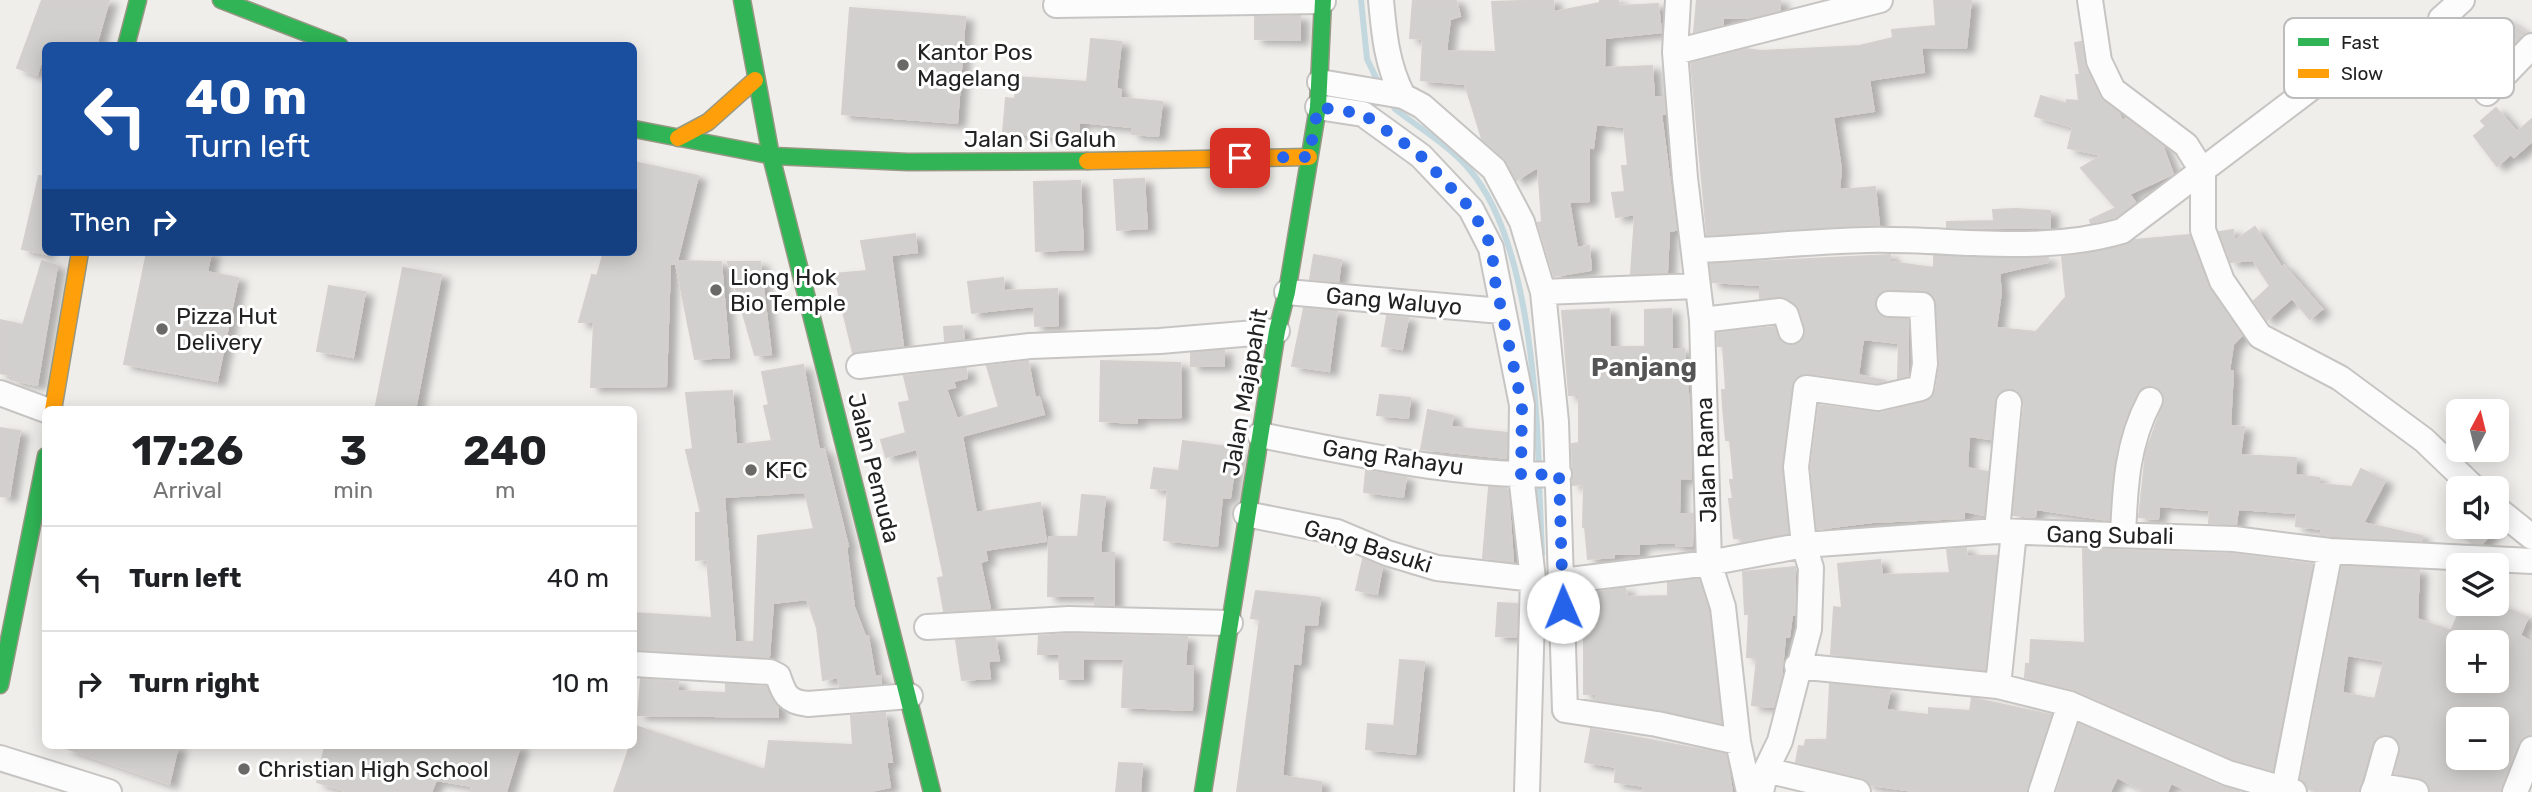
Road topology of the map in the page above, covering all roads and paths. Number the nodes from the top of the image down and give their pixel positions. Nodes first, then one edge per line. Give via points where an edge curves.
1 (138, 0) edge
2 (221, 0) edge
3 (742, 0) edge
4 (1323, 0) edge
5 (1381, 0) edge
6 (1678, 0) edge
7 (1880, 0) edge
8 (2090, 0) edge
9 (2462, 0) edge
10 (1056, 5) dead end
11 (2442, 18) edge
12 (127, 42) edge
13 (330, 42) edge
14 (2532, 46) edge
15 (1675, 52) junction
16 (2514, 65) edge
17 (755, 80) junction
18 (1319, 95) junction
19 (1397, 96) junction
20 (2298, 98) edge
21 (637, 129) edge
22 (678, 138) junction
23 (771, 156) junction
24 (1309, 157) junction
25 (2203, 172) junction
26 (1696, 250) junction
27 (79, 256) edge
28 (1697, 286) junction
29 (1287, 292) junction
30 (1543, 292) junction
31 (1889, 304) dead end
32 (1502, 310) junction
33 (1702, 320) junction
34 (1276, 331) junction
35 (1791, 331) dead end
36 (859, 366) dead end
37 (0, 393) edge
38 (2150, 400) dead end
39 (2008, 403) dead end
40 (55, 406) edge
41 (42, 409) edge
42 (1260, 435) junction
43 (1539, 474) junction
44 (42, 476) edge
45 (2462, 476) edge
46 (1247, 514) junction
47 (2509, 519) edge
48 (2006, 532) junction
49 (2123, 535) junction
50 (2532, 537) edge
51 (1804, 545) junction
52 (2330, 551) junction
53 (2522, 561) edge
54 (1709, 563) junction
55 (1533, 579) junction
56 (1562, 581) junction
57 (1230, 624) junction
58 (927, 627) dead end
59 (637, 664) edge
60 (1797, 666) junction
61 (0, 685) edge
62 (1998, 686) junction
63 (910, 696) junction
64 (2070, 704) junction
65 (1738, 743) junction
66 (2386, 749) dead end
67 (2532, 749) edge
68 (0, 758) edge
69 (1764, 781) edge
70 (2374, 788) edge
71 (2289, 790) edge
72 (109, 792) edge
73 (932, 792) edge
74 (1203, 792) edge
75 (1527, 792) edge
76 (1749, 792) edge
77 (1857, 792) edge
78 (2041, 792) edge
79 (2416, 792) edge
80 (2515, 792) edge

1 - 12 main road
2 - 13 main road
3 - 17 main road, Jalan Pemuda
4 - 10 street
4 - 18 main road, Jalan Majapahit
5 - 19 street via 1384,41
6 - 15 street, Jalan Rama
7 - 15 street
8 - 25 street via 2099,61 2113,90 2186,145
9 - 11 street
14 - 16 street
15 - 26 street, Jalan Rama
17 - 22 main road via 708,122
17 - 23 main road, Jalan Pemuda
18 - 19 street via 1354,88
18 - 24 main road, Jalan Majapahit
18 - 32 street via 1363,114 1421,156 1471,209 1492,248
19 - 30 street via 1422,106 1494,169 1522,222
20 - 25 street
21 - 22 main road, Jalan Si Galuh
22 - 23 main road, Jalan Si Galuh
23 - 24 main road, Jalan Si Galuh via 1026,163
23 - 63 main road, Jalan Pemuda
24 - 29 main road, Jalan Majapahit
25 - 26 street via 2122,231 2090,241 1866,240
25 - 45 street via 2203,230 2222,281 2260,336 2340,378 2424,440
26 - 28 street, Jalan Rama
27 - 40 main road
28 - 30 street
28 - 33 street, Jalan Rama
29 - 32 street, Gang Waluyo
29 - 34 main road, Jalan Majapahit
30 - 43 street
31 - 51 street via 1922,305 1921,388 1878,398 1806,388 1796,467
32 - 43 street
33 - 35 street via 1780,311
33 - 54 street, Jalan Rama
34 - 36 street via 1030,346
34 - 42 main road, Jalan Majapahit
37 - 41 street
38 - 49 street via 2138,423 2128,462
39 - 48 street
42 - 43 street, Gang Rahayu via 1363,455
42 - 46 main road, Jalan Majapahit
43 - 55 street
43 - 56 street
44 - 61 main road
46 - 55 street, Gang Basuki via 1337,532 1437,568
46 - 57 main road, Jalan Majapahit
47 - 50 street
48 - 49 street, Gang Subali
48 - 51 street, Gang Subali
48 - 62 street
49 - 52 street, Gang Subali via 2234,539
51 - 54 street, Gang Subali
51 - 60 street via 1811,568 1809,629
52 - 53 street, Gang Subali
52 - 71 street
54 - 56 street, Gang Subali
54 - 65 street, Jalan Rama via 1723,607
55 - 75 street
56 - 65 street via 1565,710
57 - 58 street via 1069,619
57 - 74 main road, Jalan Majapahit
59 - 63 street via 770,672 778,676 793,702 807,704
60 - 62 street
60 - 69 street via 1780,741
62 - 64 street
63 - 73 main road, Jalan Pemuda
64 - 71 street via 2228,773
64 - 78 street
65 - 76 street, Jalan Rama
66 - 70 street
67 - 80 street
68 - 72 street
69 - 77 street
70 - 79 street

